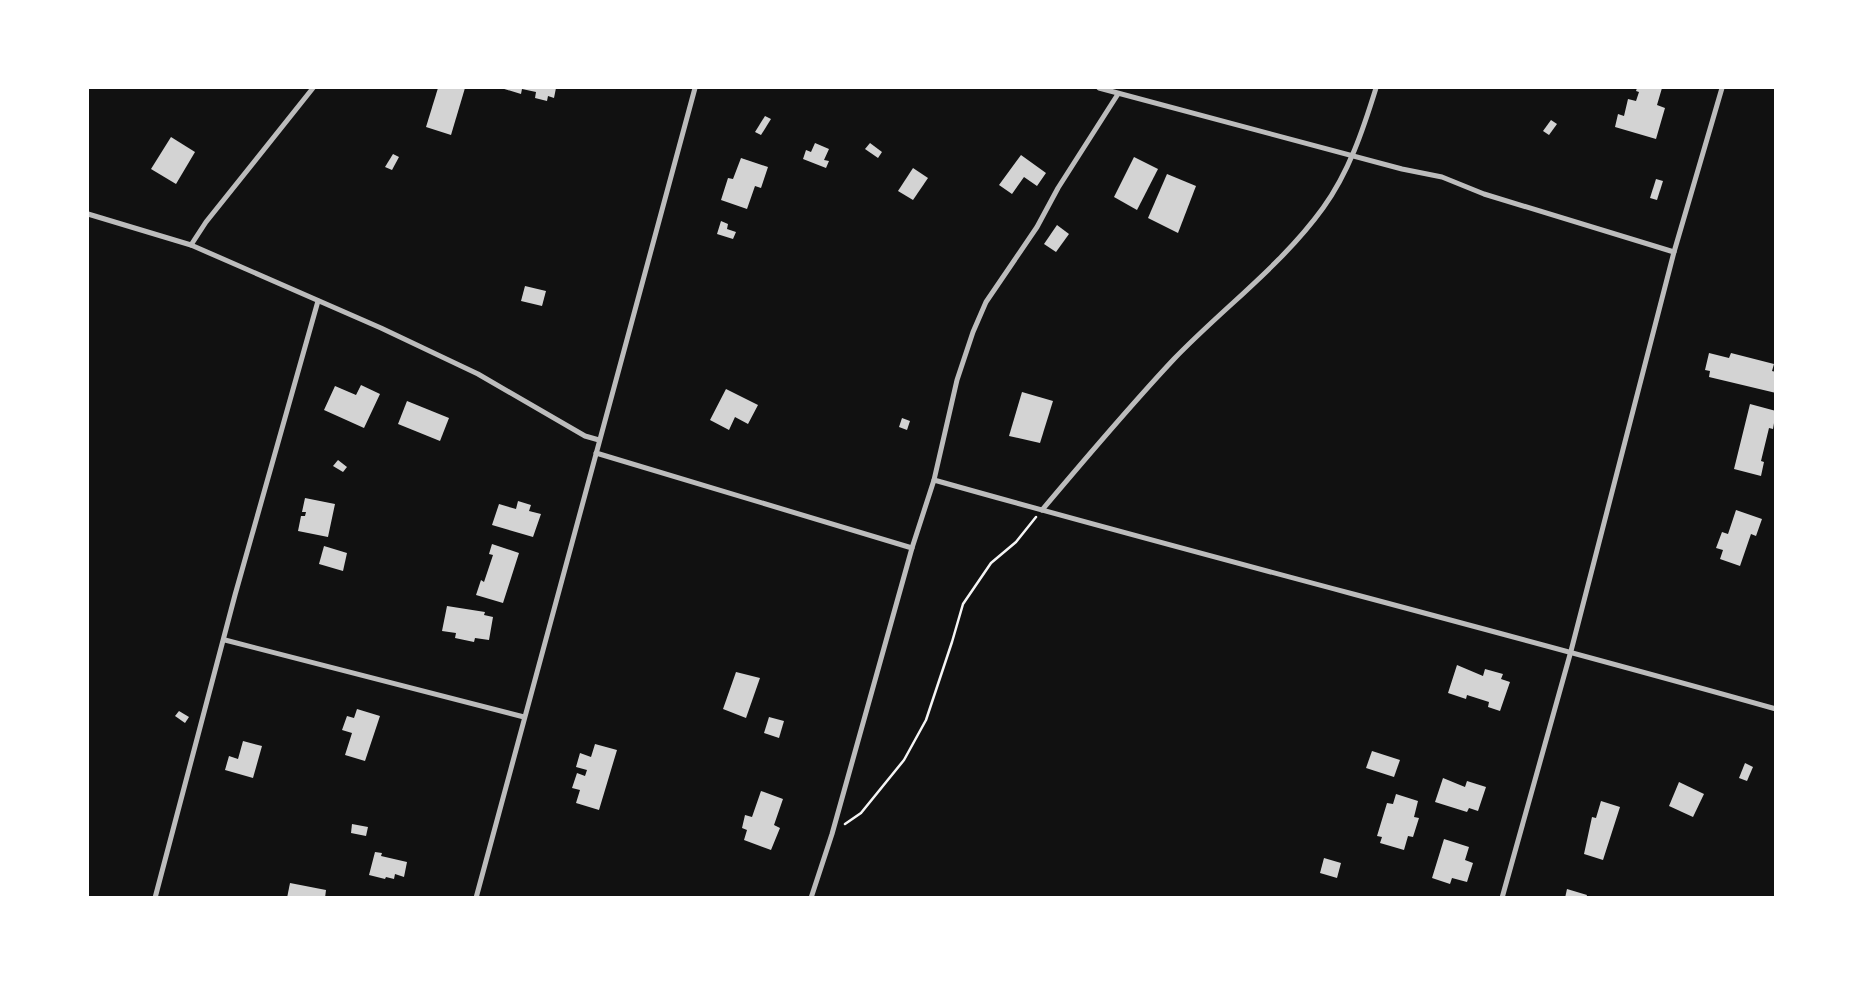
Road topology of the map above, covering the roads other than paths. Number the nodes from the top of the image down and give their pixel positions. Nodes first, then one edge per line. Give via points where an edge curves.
1 (313, 88) edge
2 (695, 88) edge
3 (1099, 88) edge
4 (1376, 88) edge
5 (1722, 88) edge
6 (1118, 94) junction
7 (1352, 156) junction
8 (88, 214) edge
9 (191, 244) junction
10 (1674, 252) junction
11 (318, 301) junction
12 (599, 440) junction
13 (596, 453) junction
14 (934, 480) junction
15 (1042, 510) junction
16 (912, 548) junction
17 (225, 640) junction
18 (1571, 651) junction
19 (1776, 709) edge
20 (524, 717) junction
21 (813, 889) junction
22 (155, 898) edge
23 (476, 898) edge
24 (806, 898) edge
25 (811, 898) edge
26 (1502, 898) edge

1 - 9 street
2 - 12 street
3 - 6 street
4 - 7 street
5 - 10 street
6 - 7 street
6 - 14 street via 1037,227 986,302 957,380
7 - 10 street via 1442,177 1484,194
7 - 15 street via 1324,207 1294,244 1174,360
8 - 9 street
9 - 11 street
10 - 18 street
11 - 12 street via 478,374 586,436
11 - 17 street
12 - 13 street
13 - 16 street
13 - 20 street
14 - 15 street
14 - 16 street
15 - 18 street
16 - 21 street via 832,834
17 - 20 street
17 - 22 street
18 - 19 street
18 - 26 street
20 - 23 street
21 - 24 street
21 - 25 street

